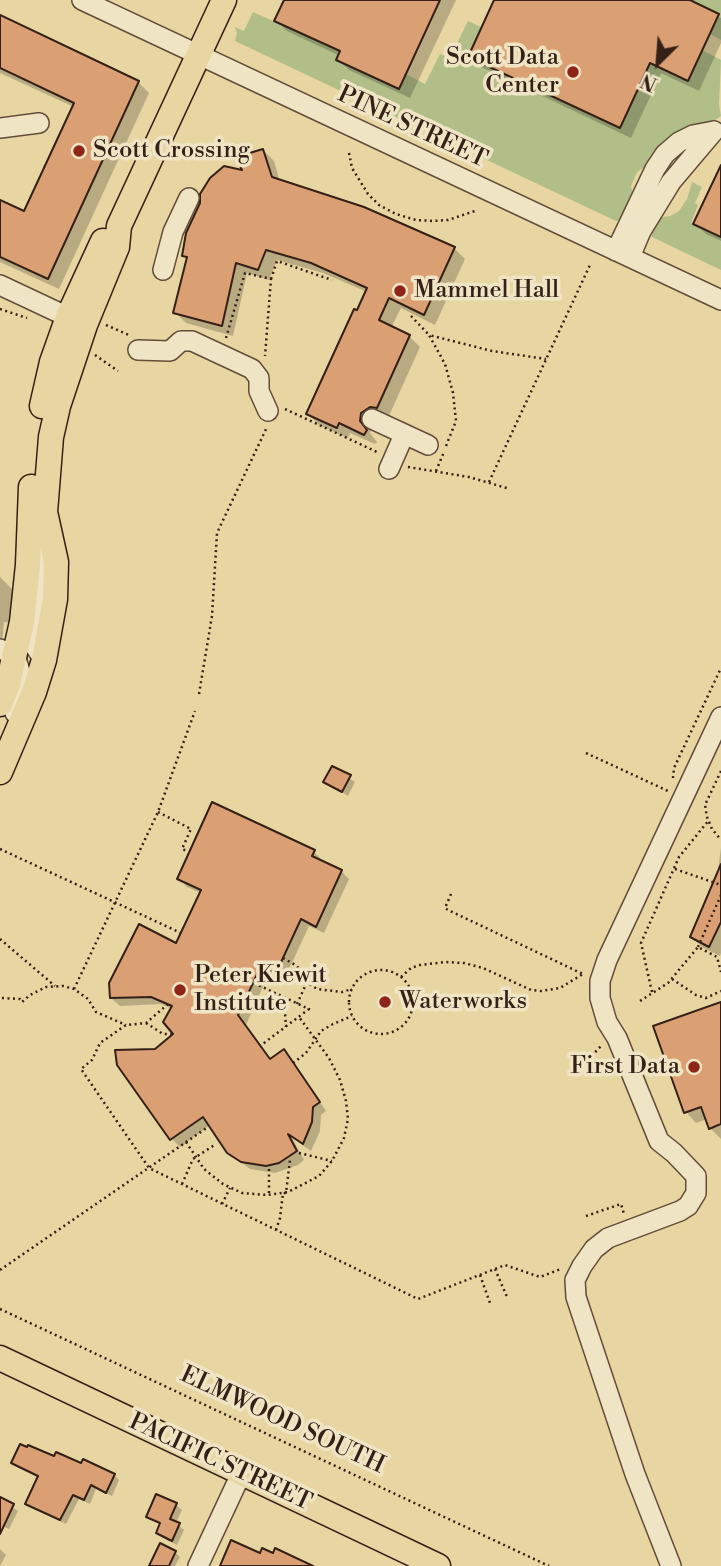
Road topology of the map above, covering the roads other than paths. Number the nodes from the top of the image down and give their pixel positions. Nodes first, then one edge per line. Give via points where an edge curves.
1 (82, 0) edge
2 (224, 0) edge
3 (198, 54) junction
4 (39, 123) dead end
5 (0, 128) edge
6 (189, 198) dead end
7 (119, 226) junction
8 (623, 254) junction
9 (163, 270) dead end
10 (0, 285) edge
11 (721, 300) edge
12 (68, 317) junction
13 (137, 344) road end
14 (272, 414) road end
15 (372, 419) dead end
16 (404, 435) junction
17 (428, 445) dead end
18 (391, 464) road end
19 (30, 527) junction
20 (8, 652) edge
21 (44, 660) junction
22 (0, 704) edge
23 (721, 717) edge
24 (0, 749) edge
25 (0, 772) edge
26 (1, 1358) edge
27 (241, 1474) junction
28 (198, 1566) edge
29 (438, 1566) edge
30 (671, 1566) edge

1 - 3 street, PINE STREET
2 - 3 main road
3 - 7 main road
3 - 8 street, PINE STREET
4 - 5 street
6 - 9 street via 173,232
7 - 12 main road via 102,242
7 - 21 main road via 117,247 71,364 51,437 45,512 56,562 55,599
8 - 8 street via 671,182 714,131 692,135 665,154 654,169
8 - 11 street, PINE STREET
10 - 12 street
12 - 19 main road via 43,400 31,478
13 - 14 street via 170,351 181,341 192,341 252,369 260,378 258,391
15 - 16 street
16 - 17 street
16 - 18 street
19 - 20 main road via 22,622
19 - 21 street via 41,544 34,645
20 - 22 main road
20 - 24 street via 21,675 22,690
21 - 25 main road
23 - 30 street via 600,981 607,1021 659,1141 696,1176 696,1194 688,1206 608,1238 594,1249 575,1280 576,1297 635,1474
26 - 27 main road, PACIFIC STREET
27 - 28 street
27 - 29 main road, PACIFIC STREET

